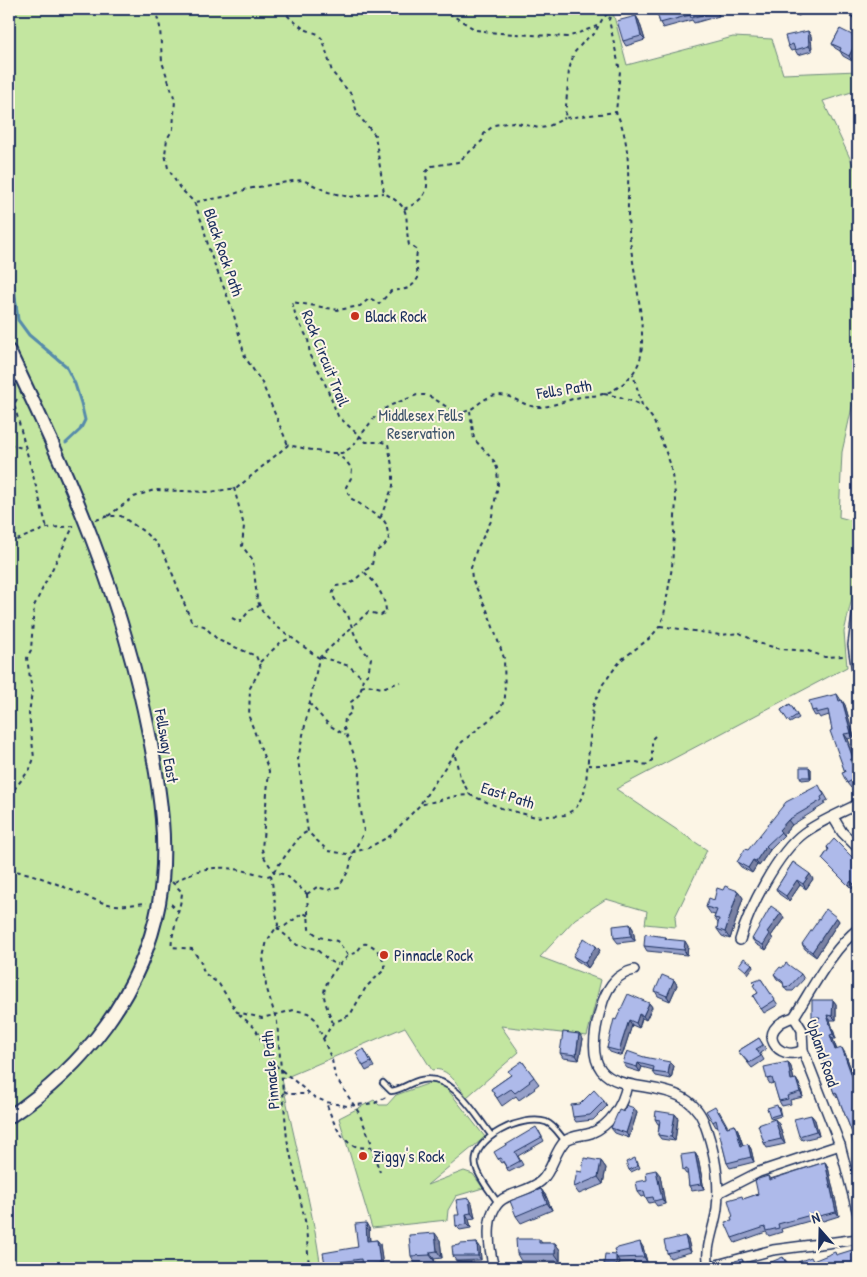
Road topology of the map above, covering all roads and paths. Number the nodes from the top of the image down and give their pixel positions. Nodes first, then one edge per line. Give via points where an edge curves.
1 (155, 9) edge
2 (282, 9) edge
3 (442, 9) edge
4 (612, 9) edge
5 (853, 9) edge
6 (858, 12) edge
7 (598, 24) junction
8 (616, 112) junction
9 (565, 118) junction
10 (384, 192) junction
11 (194, 202) junction
12 (404, 209) junction
13 (9, 351) edge
14 (633, 374) junction
15 (604, 394) junction
16 (17, 398) dead end
17 (642, 405) junction
18 (470, 411) junction
19 (359, 436) junction
20 (9, 444) edge
21 (288, 445) junction
22 (25, 449) junction
23 (335, 454) junction
24 (234, 488) junction
25 (381, 518) junction
26 (47, 528) junction
27 (9, 543) edge
28 (364, 572) junction
29 (259, 606) junction
30 (858, 609) edge
31 (232, 618) dead end
32 (660, 626) junction
33 (351, 628) junction
34 (292, 638) junction
35 (320, 658) junction
36 (854, 659) junction
37 (260, 662) junction
38 (363, 678) junction
39 (858, 678) edge
40 (400, 682) dead end
41 (361, 687) junction
42 (308, 703) junction
43 (345, 735) junction
44 (656, 736) dead end
45 (455, 754) junction
46 (588, 765) junction
47 (470, 795) junction
48 (9, 796) edge
49 (858, 804) edge
50 (420, 805) junction
51 (833, 817) junction
52 (308, 832) junction
53 (858, 848) edge
54 (353, 853) junction
55 (9, 872) edge
56 (274, 872) junction
57 (271, 874) junction
58 (175, 882) junction
59 (161, 884) junction
60 (307, 894) junction
61 (159, 902) junction
62 (309, 916) junction
63 (277, 928) junction
64 (858, 930) edge
65 (740, 940) dead end
66 (348, 955) junction
67 (9, 963) edge
68 (338, 964) junction
69 (9, 967) edge
70 (634, 970) dead end
71 (237, 1012) junction
72 (275, 1013) junction
73 (794, 1017) junction
74 (333, 1023) junction
75 (323, 1039) junction
76 (803, 1050) junction
77 (283, 1072) junction
78 (383, 1083) dead end
79 (627, 1086) junction
80 (283, 1090) junction
81 (391, 1091) junction
82 (308, 1094) junction
83 (326, 1102) junction
84 (354, 1106) junction
85 (9, 1117) edge
86 (491, 1135) junction
87 (565, 1141) junction
88 (840, 1146) junction
89 (371, 1148) junction
90 (380, 1172) dead end
91 (718, 1193) junction
92 (498, 1203) junction
93 (858, 1214) edge
94 (858, 1239) edge
95 (310, 1268) edge
96 (494, 1268) edge
97 (709, 1268) edge

1 - 11 path, Black Rock Path via 160,27 162,62 174,100 173,129 167,139 165,154 168,168 179,187
2 - 10 path via 304,29 318,34 323,40 332,72 351,94 358,115 375,135
3 - 7 path via 476,30 498,33 568,37
4 - 7 path
4 - 8 path via 609,20 620,71
5 - 6 main road
7 - 9 path via 594,34 574,53 569,70
8 - 9 path
8 - 14 path via 622,123 627,149 628,230 641,335 641,356
9 - 12 path via 539,128 513,122 494,125 484,134 482,141 458,162 432,166 426,172 428,184 422,197
10 - 11 path via 349,197 328,192 303,180
10 - 12 path via 398,200
11 - 21 path, Black Rock Path via 232,308 245,357 262,383
12 - 19 path, Rock Circuit Trail via 409,245 417,250 418,278 411,288 391,292 379,304 370,298 360,306 348,309 326,309 292,302 308,339 310,356 338,416
13 - 59 main road, Fellsway East via 84,514 130,648 162,815 164,854
14 - 15 path, Fells Path
14 - 17 path
15 - 17 path
15 - 18 path, Fells Path via 537,407 494,395
16 - 22 path via 14,404
17 - 32 path via 654,419 670,463 676,500 672,567
18 - 19 path via 456,413 433,398 416,395 377,414
18 - 45 path via 474,439 497,468 498,485 491,521 471,568 472,579 504,658 506,697 500,711 462,742
19 - 23 path via 352,447
19 - 25 path, Rock Circuit Trail via 371,443 386,442 390,448 393,486
20 - 22 path
21 - 23 path
21 - 24 path
22 - 26 path
23 - 25 path via 352,469 346,487 350,498
24 - 29 path via 244,526 242,546 252,560
24 - 37 path via 210,492 154,490 134,496 108,516 125,518 161,548 192,623 204,626 218,640 252,653
25 - 28 path via 389,538 374,553 372,565
26 - 27 path
26 - 48 path via 73,527 34,606 31,650 27,658 32,691 29,714 34,758 30,769
28 - 33 path via 350,584 340,584 333,590 333,598 348,616
28 - 33 path via 372,578 381,594 386,612 382,615 368,612
29 - 31 path via 250,610 240,622
29 - 34 path via 272,623
30 - 36 street
32 - 36 path via 700,633 740,633 781,649
32 - 46 path, East Path via 621,660 603,684 593,706
33 - 35 path
33 - 38 path via 362,650 372,658 368,674
34 - 35 path
34 - 37 path via 280,643
35 - 38 path via 348,666
35 - 42 path
36 - 39 street
37 - 56 path via 262,668 250,688 249,717 269,767 262,849
38 - 41 path
40 - 41 path via 382,688
41 - 43 path via 360,694 351,702 352,712 344,721
42 - 43 path via 329,725
42 - 52 path via 298,759
43 - 54 path via 360,771 359,796 364,829
44 - 46 path via 652,739 652,761 649,764
45 - 47 path via 460,777
45 - 50 path
46 - 47 path, East Path via 584,794 576,808 565,815 528,816
47 - 50 path, East Path
49 - 51 street
50 - 54 path via 390,836
51 - 53 street
51 - 65 street via 809,830 793,844 757,895
52 - 54 path via 328,851
52 - 56 path via 298,839
54 - 60 path via 349,870 338,887 328,890 317,887
55 - 61 path via 16,870 32,874 108,904
56 - 57 path
56 - 60 path via 286,875
57 - 58 path via 207,868
57 - 63 path
58 - 59 path
58 - 71 path via 182,892 182,904 170,945 176,949 192,949 204,973 219,984
59 - 61 main road, Fellsway East
60 - 62 path
61 - 85 main road, Fellsway East via 139,968 108,1025 72,1067
62 - 63 path via 303,913
62 - 66 path via 308,925 312,932 337,941
63 - 68 path via 297,945 316,949
63 - 72 path, Pinnacle Path via 267,941 263,957 266,986
64 - 73 street via 825,969
66 - 68 path
66 - 74 path via 368,944 382,958 385,969 366,987 350,1015
67 - 69 path
68 - 74 path via 324,993
70 - 79 street via 616,978 606,994 594,1050 604,1072 617,1083
71 - 72 path via 262,1018
71 - 77 path via 255,1028 268,1055
72 - 75 path via 288,1010 308,1013 315,1018
72 - 77 path, Pinnacle Path
73 - 76 street, Upland Road via 804,1034
73 - 76 street via 775,1026 772,1040 785,1052
74 - 75 path
75 - 84 path via 335,1076
76 - 88 street, Upland Road
77 - 80 path, Pinnacle Path
77 - 82 path
78 - 81 lane
79 - 87 street via 624,1098 608,1123 593,1132
79 - 91 street via 671,1093 693,1105 708,1136
80 - 82 path via 290,1094
80 - 95 path, Pinnacle Path via 287,1139 306,1225
81 - 84 path via 375,1103
81 - 86 lane via 421,1080 440,1082 468,1102
82 - 83 path
83 - 84 path
83 - 89 path via 336,1129 351,1145 359,1149
84 - 89 path
86 - 87 lane via 520,1123 540,1121 551,1125
86 - 92 lane via 477,1154 476,1166
87 - 92 street via 541,1181
88 - 91 street via 759,1172
88 - 93 street, Upland Road
89 - 90 path
91 - 97 street via 708,1255
92 - 96 street via 488,1234
94 - 97 street via 773,1250

